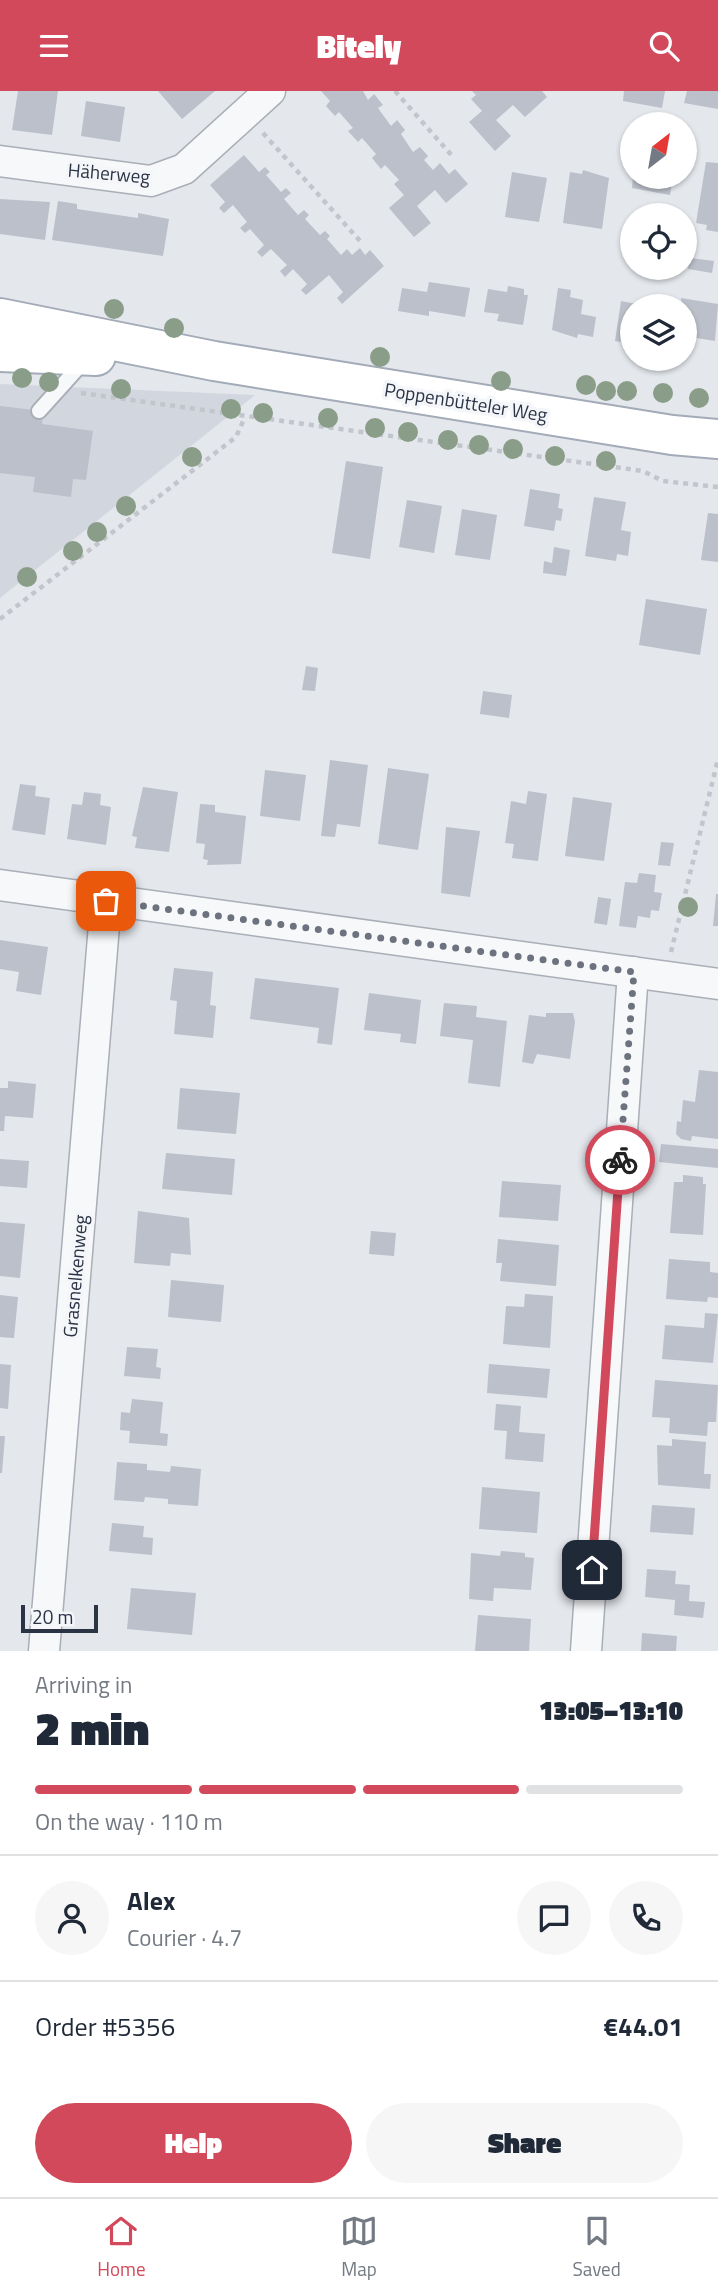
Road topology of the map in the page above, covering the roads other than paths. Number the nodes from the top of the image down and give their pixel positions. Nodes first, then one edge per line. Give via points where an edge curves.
1 (270, 91) edge
2 (0, 161) edge
3 (0, 319) edge
4 (88, 345) junction
5 (0, 352) edge
6 (39, 411) dead end
7 (718, 439) edge
8 (0, 885) edge
9 (106, 901) junction
10 (634, 972) junction
11 (718, 984) edge
12 (44, 1651) edge
13 (586, 1651) edge

1 - 2 street, Häherweg via 184,169 151,181
3 - 4 main road, Poppenbütteler Weg
4 - 5 main road, Poppenbütteler Weg
4 - 6 lane via 60,390
4 - 7 main road, Poppenbütteler Weg
8 - 9 street
9 - 10 street
9 - 12 street, Grasnelkenweg
10 - 11 street
10 - 13 street

